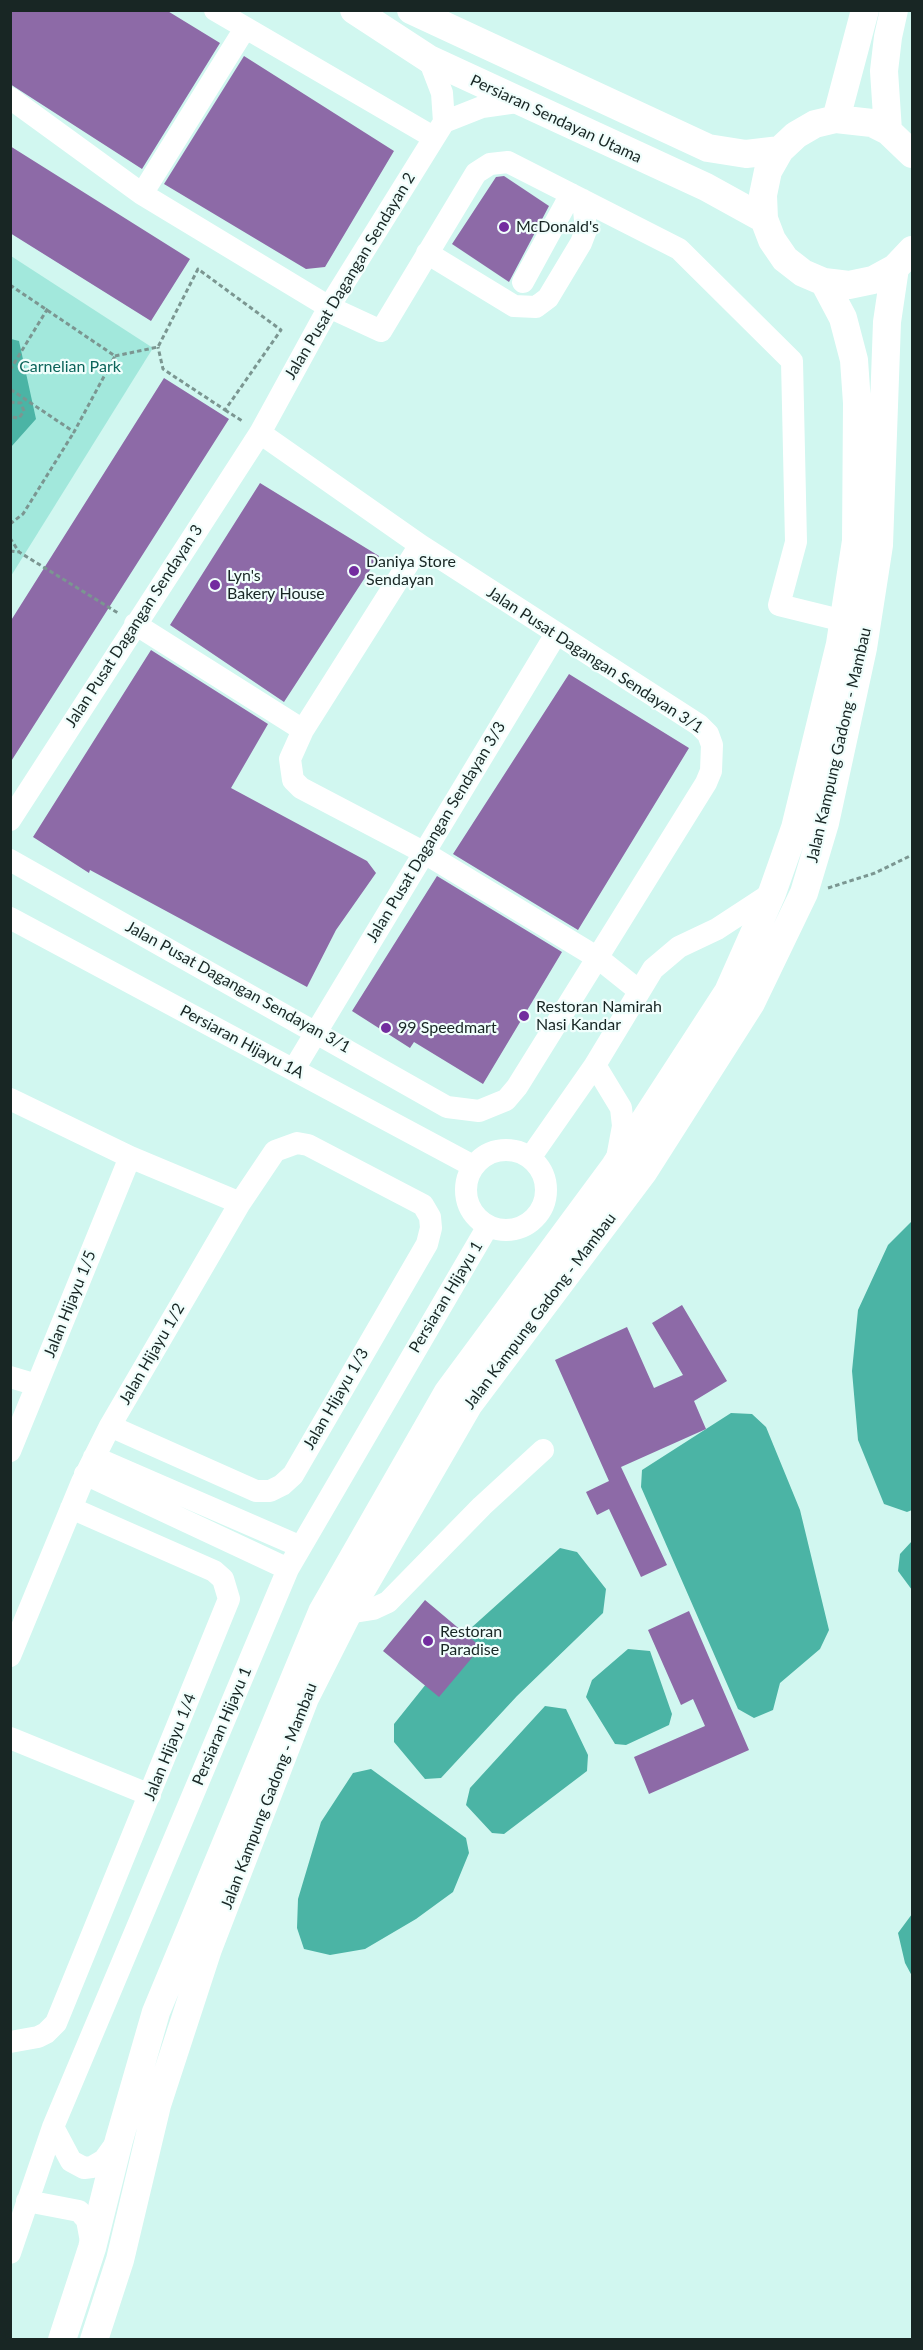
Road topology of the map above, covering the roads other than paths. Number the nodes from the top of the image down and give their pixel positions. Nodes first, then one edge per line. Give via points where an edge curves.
1 (215, 10) edge
2 (354, 10) edge
3 (411, 10) edge
4 (864, 10) edge
5 (894, 10) edge
6 (244, 30) junction
7 (429, 59) junction
8 (10, 98) edge
9 (517, 102) junction
10 (836, 119) junction
11 (438, 130) junction
12 (888, 130) junction
13 (780, 150) junction
14 (912, 154) edge
15 (142, 194) junction
16 (577, 197) junction
17 (764, 219) junction
18 (428, 254) junction
19 (904, 259) edge
20 (524, 282) dead end
21 (824, 282) junction
22 (329, 307) junction
23 (260, 433) junction
24 (420, 545) junction
25 (844, 621) junction
26 (135, 624) junction
27 (556, 634) junction
28 (303, 730) junction
29 (10, 820) edge
30 (423, 852) junction
31 (10, 860) edge
32 (772, 893) junction
33 (10, 918) edge
34 (598, 958) junction
35 (638, 990) junction
36 (316, 1030) junction
37 (595, 1065) junction
38 (294, 1069) junction
39 (10, 1099) edge
40 (130, 1157) junction
41 (530, 1158) junction
42 (473, 1166) junction
43 (615, 1166) junction
44 (364, 1172) joint
45 (240, 1203) junction
46 (488, 1226) junction
47 (10, 1377) edge
48 (37, 1385) junction
49 (110, 1425) junction
50 (543, 1450) dead end
51 (10, 1451) edge
52 (90, 1466) junction
53 (71, 1508) junction
54 (299, 1546) junction
55 (288, 1569) junction
56 (348, 1613) junction
57 (10, 1656) edge
58 (10, 1738) edge
59 (150, 1795) junction
60 (10, 2042) edge
61 (53, 2127) junction
62 (119, 2140) junction
63 (27, 2201) junction
64 (92, 2248) junction
65 (10, 2253) edge
66 (62, 2340) edge
67 (94, 2340) edge

1 - 6 street
2 - 7 main road, Persiaran Sendayan Utama
3 - 13 main road via 708,148 746,154
4 - 10 main road
5 - 12 main road via 884,71
6 - 11 street
6 - 15 street
7 - 9 main road, Persiaran Sendayan Utama
7 - 11 street via 442,93
8 - 15 street
9 - 11 street via 482,107
9 - 17 main road, Persiaran Sendayan Utama via 706,188
10 - 12 main road via 872,123
10 - 13 main road via 806,129
11 - 22 street, Jalan Pusat Dagangan Sendayan 2
12 - 14 main road
13 - 17 main road via 768,171
15 - 22 street
16 - 18 street via 508,162 490,164 476,173
16 - 18 street via 586,230 548,298 536,307 514,306
16 - 20 street
16 - 25 street via 679,249 792,361 796,542 778,605
17 - 21 main road via 785,259
18 - 22 street via 381,331
19 - 21 main road via 873,280 849,285
19 - 56 main road, Jalan Kampung Gadong - Mambau via 887,322 879,545 863,648 825,823 804,893 739,1023 644,1171 469,1404
21 - 25 main road, Jalan Kampung Gadong - Mambau via 843,318 854,360 857,403 856,541
22 - 23 street, Jalan Pusat Dagangan Sendayan 2
23 - 24 street, Jalan Pusat Dagangan Sendayan 3/1
23 - 26 street, Jalan Pusat Dagangan Sendayan 3
24 - 27 street, Jalan Pusat Dagangan Sendayan 3/1
24 - 28 street
25 - 32 main road, Jalan Kampung Gadong - Mambau via 795,828
26 - 28 street
26 - 29 street, Jalan Pusat Dagangan Sendayan 3
27 - 30 street, Jalan Pusat Dagangan Sendayan 3/3
27 - 34 street, Jalan Pusat Dagangan Sendayan 3/1 via 699,725 712,745 711,771 706,783
28 - 30 street via 290,759 293,780 301,788
30 - 34 street
30 - 36 street, Jalan Pusat Dagangan Sendayan 3/3
31 - 36 street, Jalan Pusat Dagangan Sendayan 3/1
32 - 35 street via 717,929 679,947 653,969
32 - 43 main road, Jalan Kampung Gadong - Mambau via 728,992
33 - 38 street, Persiaran Hijayu 1A
34 - 35 street
34 - 36 street, Jalan Pusat Dagangan Sendayan 3/1 via 517,1087 506,1100 479,1112 447,1107
35 - 37 street
36 - 38 street, Jalan Pusat Dagangan Sendayan 3/3
37 - 41 street
37 - 43 street via 623,1117
38 - 42 street, Persiaran Hijayu 1A
39 - 40 street
40 - 45 street
40 - 48 street, Jalan Hijayu 1/5
41 - 42 street via 506,1150 488,1154
41 - 46 street via 544,1180 543,1205 536,1216 515,1230
42 - 46 street via 465,1193 477,1218
43 - 62 main road, Jalan Kampung Gadong - Mambau via 448,1392 322,1612 156,2012
44 - 45 street, Jalan Hijayu 1/2 via 297,1143 275,1151
44 - 49 street, Jalan Hijayu 1/3 via 423,1205 430,1217 427,1244 292,1475 282,1485 270,1491 256,1491
45 - 49 street, Jalan Hijayu 1/2
46 - 54 street, Persiaran Hijayu 1
47 - 48 street
48 - 51 street, Jalan Hijayu 1/5
49 - 52 street, Jalan Hijayu 1/2
50 - 56 street via 388,1602
52 - 53 street, Jalan Hijayu 1/2
52 - 54 street
52 - 55 street
53 - 57 street, Jalan Hijayu 1/2
53 - 59 street, Jalan Hijayu 1/4 via 214,1571 227,1588 226,1610
54 - 55 street, Persiaran Hijayu 1
55 - 61 street, Persiaran Hijayu 1
56 - 67 main road, Jalan Kampung Gadong - Mambau via 305,1698 208,1949 157,2105 120,2260
58 - 59 street
59 - 60 street, Jalan Hijayu 1/4 via 56,2023 38,2037
61 - 62 street via 65,2153 84,2168 104,2160
61 - 63 street, Persiaran Hijayu 1
62 - 64 main road, Jalan Kampung Gadong - Mambau
63 - 64 street via 79,2211 87,2220
63 - 65 street, Persiaran Hijayu 1
64 - 66 main road, Jalan Kampung Gadong - Mambau

